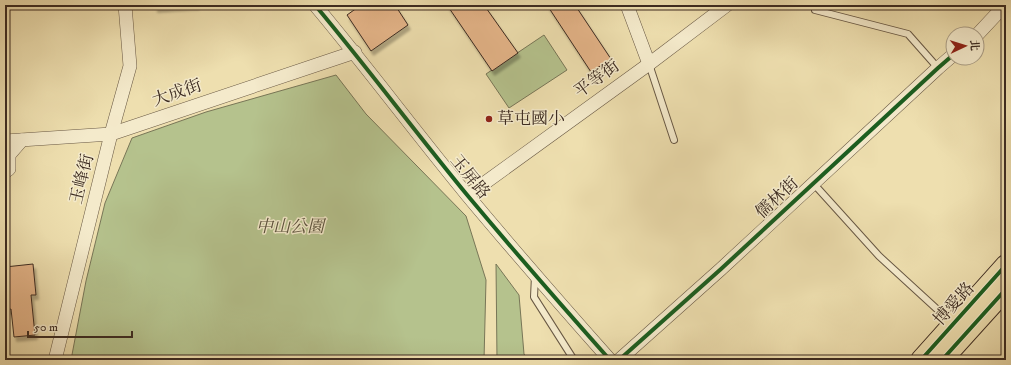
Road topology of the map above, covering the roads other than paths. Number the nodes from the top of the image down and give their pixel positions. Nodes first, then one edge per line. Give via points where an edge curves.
1 (125, 5) edge
2 (315, 5) edge
3 (627, 5) edge
4 (727, 5) edge
5 (1005, 5) edge
6 (815, 10) dead end
7 (985, 26) edge
8 (354, 52) junction
9 (945, 62) edge
10 (649, 64) junction
11 (938, 68) junction
12 (111, 134) junction
13 (22, 140) junction
14 (674, 140) dead end
15 (5, 141) edge
16 (5, 172) edge
17 (813, 183) junction
18 (468, 195) junction
19 (1006, 265) edge
20 (535, 274) junction
21 (1006, 289) edge
22 (958, 330) junction
23 (55, 360) edge
24 (574, 360) edge
25 (610, 360) edge
26 (619, 360) edge
27 (921, 360) edge
28 (942, 360) edge

1 - 12 street, 玉峰街 via 130,66
2 - 8 street, 玉屏路
3 - 10 street
4 - 10 street, 平等街
5 - 7 street
6 - 11 lane via 908,34
8 - 12 street, 大成街
8 - 18 street, 玉屏路
9 - 11 street, 儒林街
10 - 14 lane
10 - 18 street, 平等街
11 - 17 street, 儒林街
12 - 13 street, 大成街
12 - 23 street, 玉峰街
13 - 15 street, 大成街
13 - 16 street via 9,156 10,169
17 - 22 lane via 879,256
17 - 26 street, 儒林街
18 - 20 street, 玉屏路
19 - 22 main road, 博愛路
20 - 24 lane via 534,297
20 - 25 street, 玉屏路
21 - 22 main road, 博愛路
22 - 27 main road, 博愛路
22 - 28 main road, 博愛路

